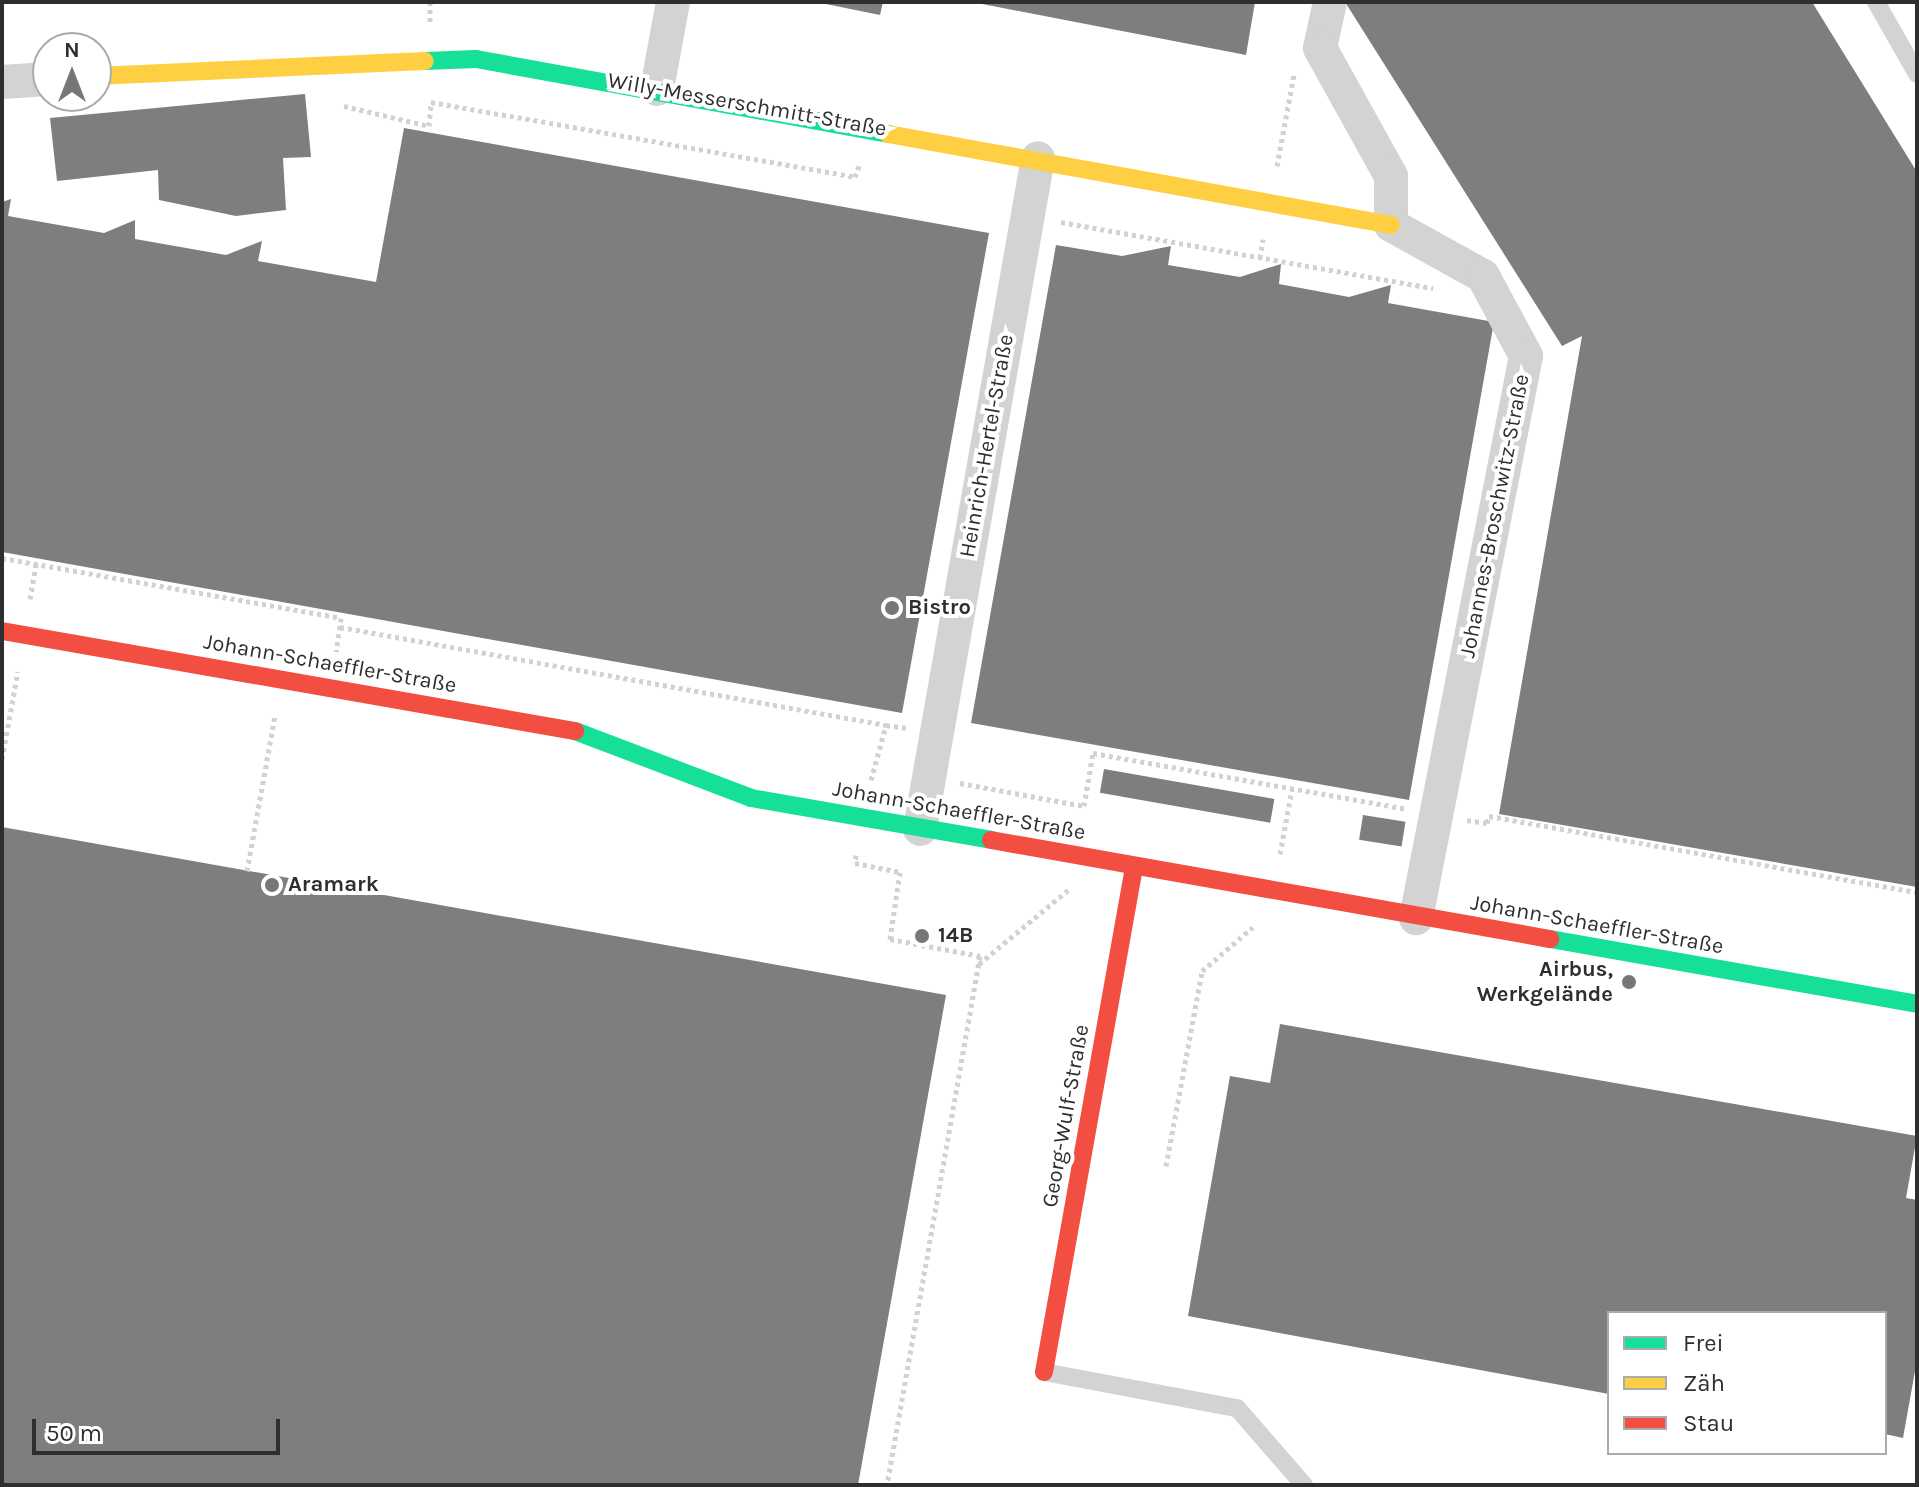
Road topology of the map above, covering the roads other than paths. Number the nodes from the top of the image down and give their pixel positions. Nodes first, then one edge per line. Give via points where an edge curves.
1 (673, 2) edge
2 (1330, 2) edge
3 (1876, 2) edge
4 (1917, 74) edge
5 (112, 75) edge
6 (32, 80) edge
7 (2, 82) edge
8 (657, 89) junction
9 (1038, 158) junction
10 (1391, 225) junction
11 (2, 631) edge
12 (920, 829) junction
13 (1134, 867) junction
14 (1416, 918) junction
15 (1917, 1004) edge
16 (1044, 1372) joint
17 (1304, 1485) edge

1 - 8 street
2 - 10 street via 1320,48 1391,176
3 - 4 lane
5 - 8 street, Willy-Messerschmitt-Straße via 476,59
6 - 7 street
8 - 9 street, Willy-Messerschmitt-Straße
9 - 10 street, Willy-Messerschmitt-Straße
9 - 12 street, Heinrich-Hertel-Straße
10 - 14 street, Johannes-Broschwitz-Straße via 1483,276 1526,356
11 - 12 street, Johann-Schaeffler-Straße via 576,731 751,798
12 - 13 street, Johann-Schaeffler-Straße
13 - 14 street, Johann-Schaeffler-Straße
13 - 16 street, Georg-Wulf-Straße
14 - 15 street, Johann-Schaeffler-Straße
16 - 17 lane via 1237,1408

